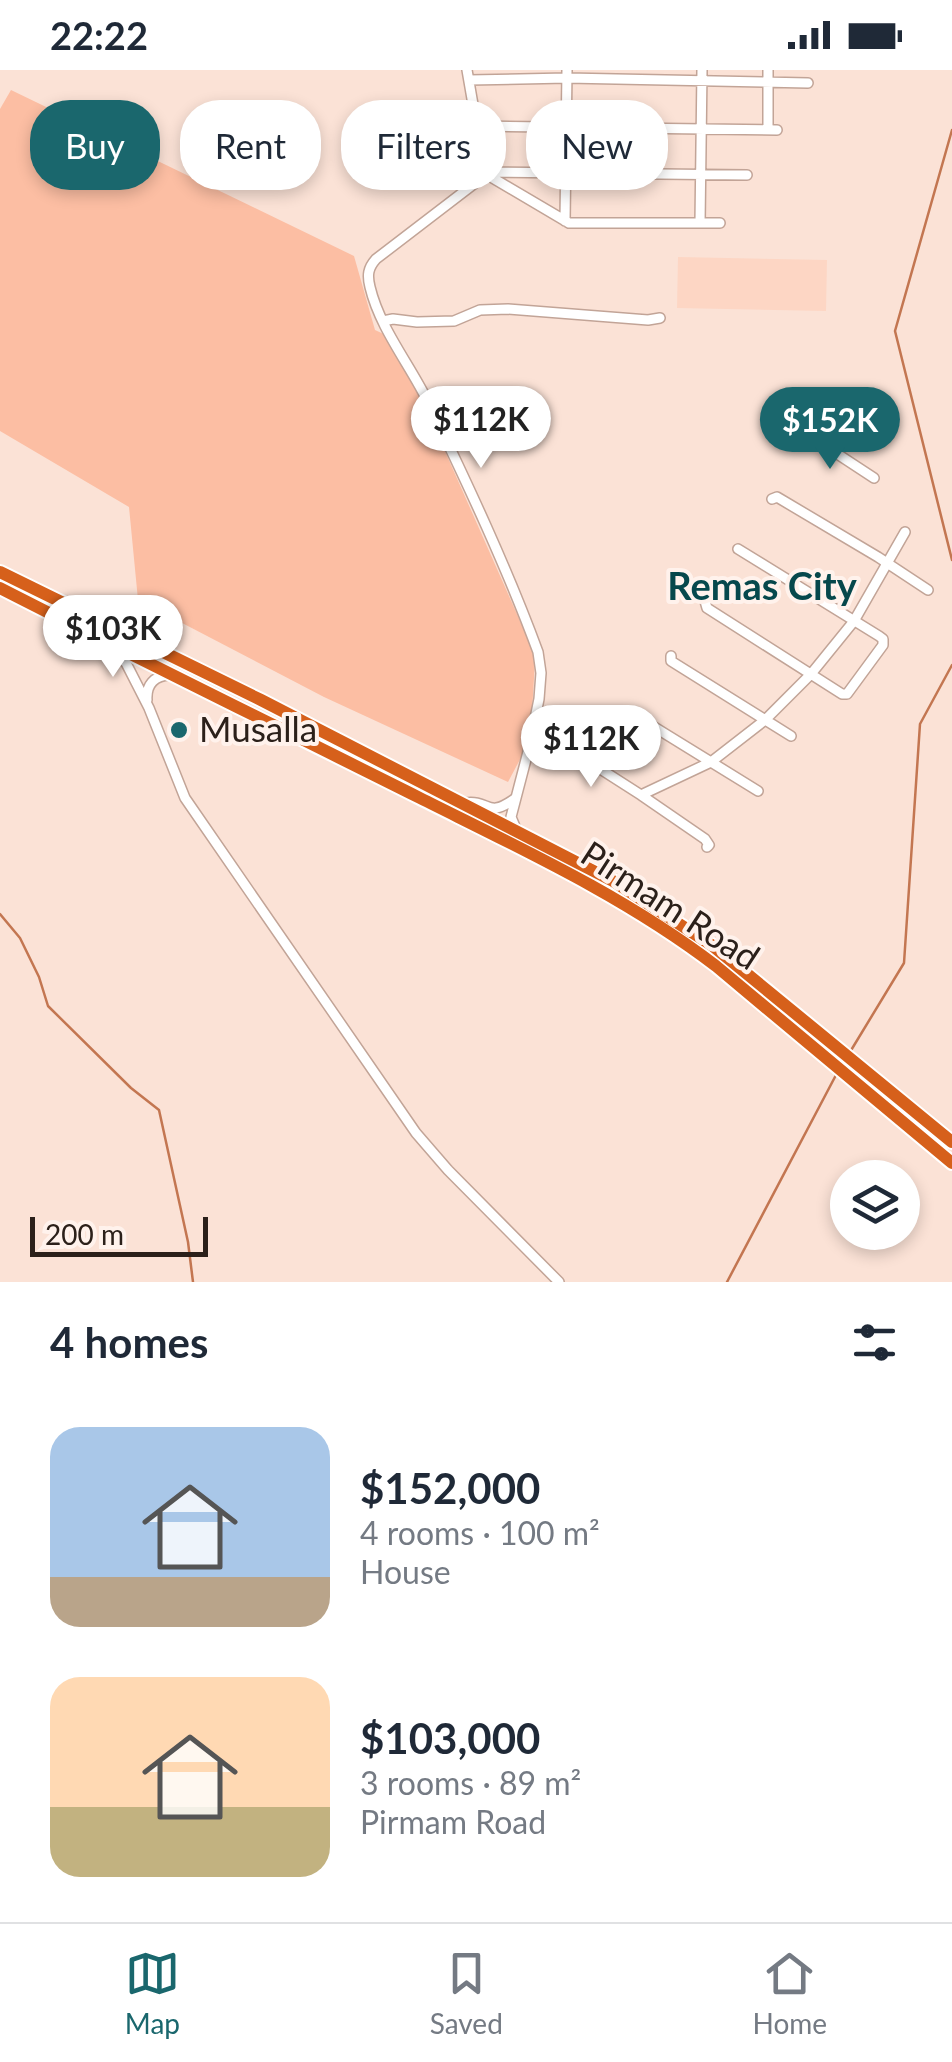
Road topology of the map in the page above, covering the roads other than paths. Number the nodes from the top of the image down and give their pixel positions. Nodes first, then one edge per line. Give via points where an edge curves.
1 (702, 70) edge
2 (768, 70) edge
3 (567, 74) edge
4 (468, 75) edge
5 (611, 75) edge
6 (702, 82) junction
7 (808, 82) dead end
8 (768, 83) junction
9 (472, 100) edge
10 (567, 100) edge
11 (668, 128) edge
12 (701, 128) junction
13 (668, 174) edge
14 (701, 174) junction
15 (746, 175) dead end
16 (506, 185) edge
17 (468, 190) edge
18 (565, 190) edge
19 (565, 221) junction
20 (700, 223) junction
21 (720, 223) dead end
22 (660, 318) dead end
23 (383, 321) junction
24 (807, 434) dead end
25 (874, 478) dead end
26 (772, 499) dead end
27 (905, 532) dead end
28 (738, 549) dead end
29 (887, 563) junction
30 (0, 572) edge
31 (0, 588) edge
32 (928, 590) dead end
33 (706, 601) dead end
34 (854, 621) junction
35 (96, 637) junction
36 (671, 656) dead end
37 (811, 674) junction
38 (181, 678) junction
39 (150, 708) junction
40 (291, 716) junction
41 (632, 719) dead end
42 (765, 720) junction
43 (288, 731) junction
44 (791, 736) dead end
45 (711, 762) junction
46 (599, 768) dead end
47 (758, 791) dead end
48 (641, 795) junction
49 (516, 798) junction
50 (462, 804) junction
51 (517, 832) junction
52 (708, 848) dead end
53 (952, 1142) edge
54 (952, 1163) edge
55 (559, 1282) edge

1 - 6 street
2 - 8 street
3 - 4 street
3 - 5 street
3 - 10 street
4 - 9 street
5 - 6 street
6 - 8 street
6 - 12 street
7 - 8 street
8 - 12 street via 773,130
11 - 12 street
12 - 14 street
13 - 14 street
14 - 15 street
14 - 20 street
16 - 19 street
17 - 23 street via 369,267
18 - 19 street
19 - 20 street
20 - 21 street
22 - 23 street via 498,309 454,321
23 - 49 street via 428,401 538,652 539,699
24 - 25 street
26 - 29 street
27 - 29 street
28 - 34 street
29 - 32 street
29 - 34 street
30 - 40 highway, Pirmam Road
31 - 35 highway, Pirmam Road
33 - 37 street via 706,608
34 - 37 street
34 - 37 street via 884,646 847,694
35 - 38 highway, Pirmam Road
35 - 39 street via 126,663
36 - 42 street
37 - 42 street
38 - 39 street via 155,679 147,690
38 - 43 highway, Pirmam Road
39 - 55 street via 185,798 416,1134
40 - 43 highway
40 - 50 highway, Pirmam Road
41 - 45 street
42 - 44 street
42 - 45 street
43 - 54 highway, Pirmam Road via 606,893 687,944
45 - 47 street
45 - 48 street
46 - 48 street
48 - 52 street via 706,839
49 - 50 street via 496,809
49 - 51 street via 511,817
50 - 51 highway, Pirmam Road
51 - 53 highway, Pirmam Road via 613,881 713,946

